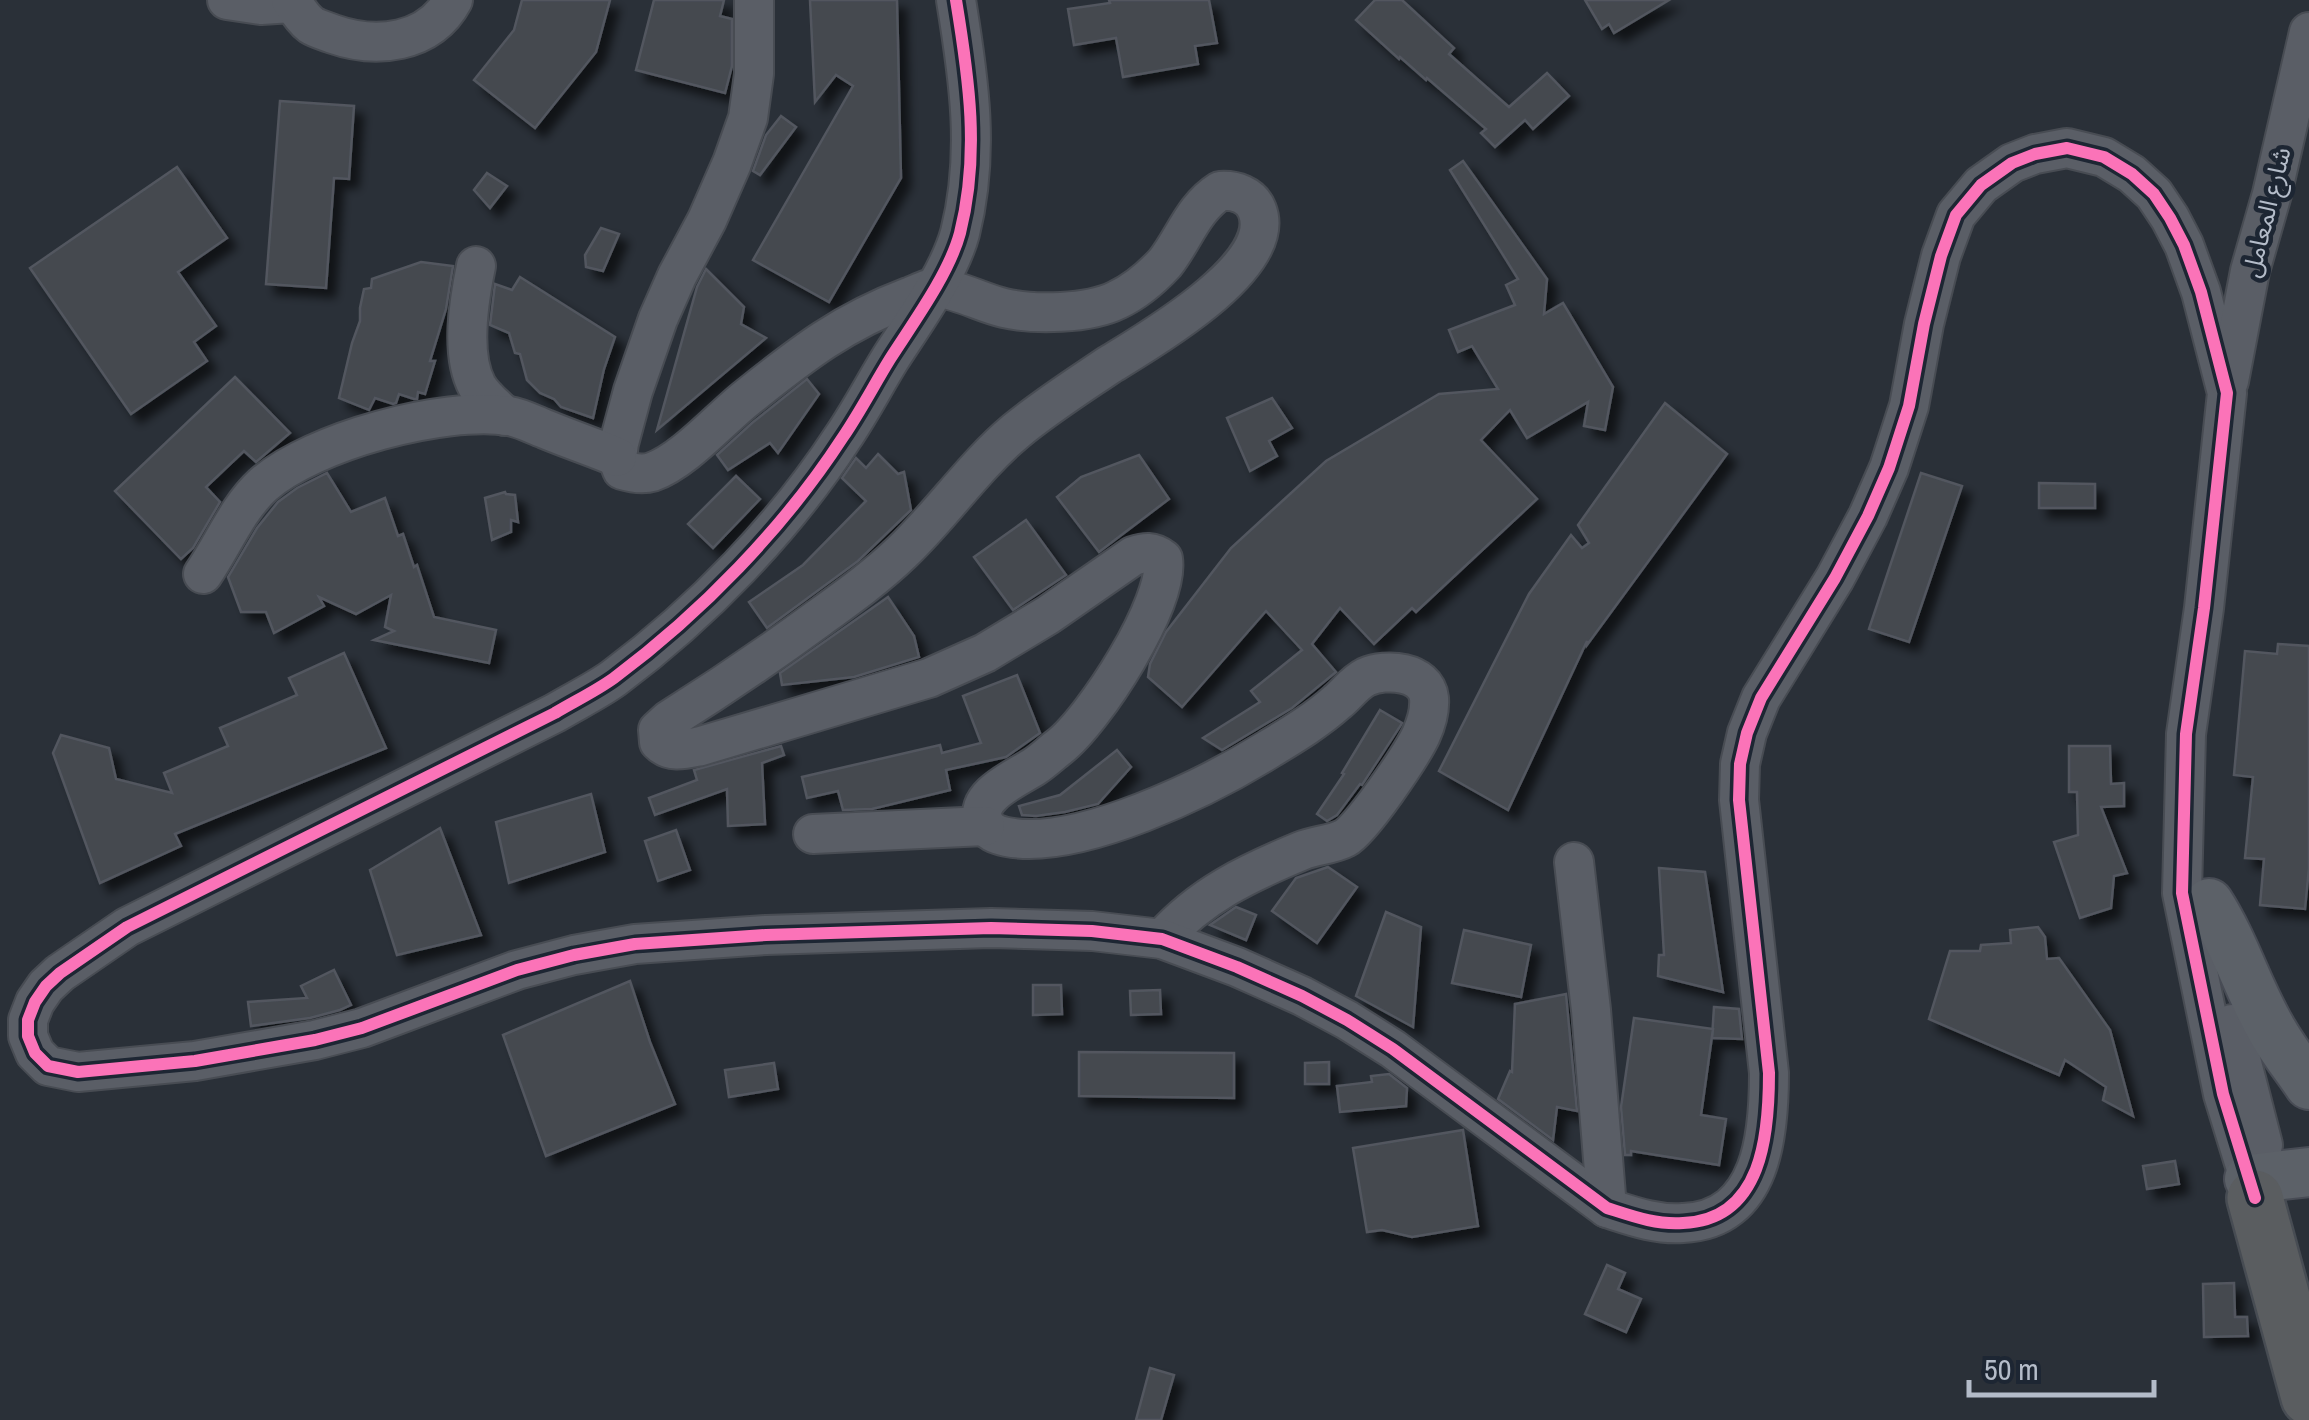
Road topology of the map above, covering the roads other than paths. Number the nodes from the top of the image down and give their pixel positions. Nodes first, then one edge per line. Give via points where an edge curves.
1 (228, 0) edge
2 (453, 0) edge
3 (754, 0) edge
4 (956, 0) edge
5 (292, 2) edge
6 (2309, 32) edge
7 (476, 266) dead end
8 (935, 287) junction
9 (2227, 393) junction
10 (505, 416) junction
11 (617, 457) junction
12 (203, 574) dead end
13 (985, 826) junction
14 (813, 834) dead end
15 (2184, 854) junction
16 (1574, 862) dead end
17 (2209, 902) junction
18 (1162, 938) junction
19 (2309, 1085) edge
20 (2279, 1186) edge
21 (1607, 1208) junction
22 (2309, 1302) edge
23 (2309, 1399) edge

1 - 5 street
2 - 5 street via 405,40 370,42 312,26
3 - 11 street via 748,118 658,319
4 - 8 street via 970,85 970,169 958,238
6 - 9 street, شارع المعامل
7 - 10 street via 466,310 471,372
8 - 11 street via 830,334 654,472 622,470
8 - 13 street via 1041,312 1114,302 1165,262 1220,190 1246,196 1259,214 1248,258 1205,300 1014,432 870,580 658,730 663,746 682,750 928,678 984,653 1133,556 1157,554 1165,572 1161,587 1113,682 1072,738 985,802
8 - 18 street via 842,439 791,507 747,560 612,679 126,927 46,986 28,1020 28,1036 48,1066 78,1072 314,1040 517,970 636,944 992,928
9 - 15 street, شارع المعامل via 2186,734
9 - 21 street via 2184,245 2154,194 2132,174 2104,157 2067,148 2036,154 1981,185 1956,215 1889,468 1843,562 1761,698 1740,764 1768,1072 1764,1148 1740,1200 1712,1217 1685,1224
10 - 11 street
10 - 12 street via 440,417 318,452 262,486
13 - 14 street
13 - 18 street via 1030,840 1108,825 1228,773 1312,721 1365,678 1387,672 1425,686 1428,714 1421,735 1346,838 1242,876 1195,906
15 - 17 street
15 - 20 street, شارع المعامل via 2182,893 2223,1094
16 - 21 street
17 - 19 main road via 2274,1034
17 - 20 street via 2234,1032
18 - 21 street via 1347,1020
20 - 22 highway
20 - 23 highway

